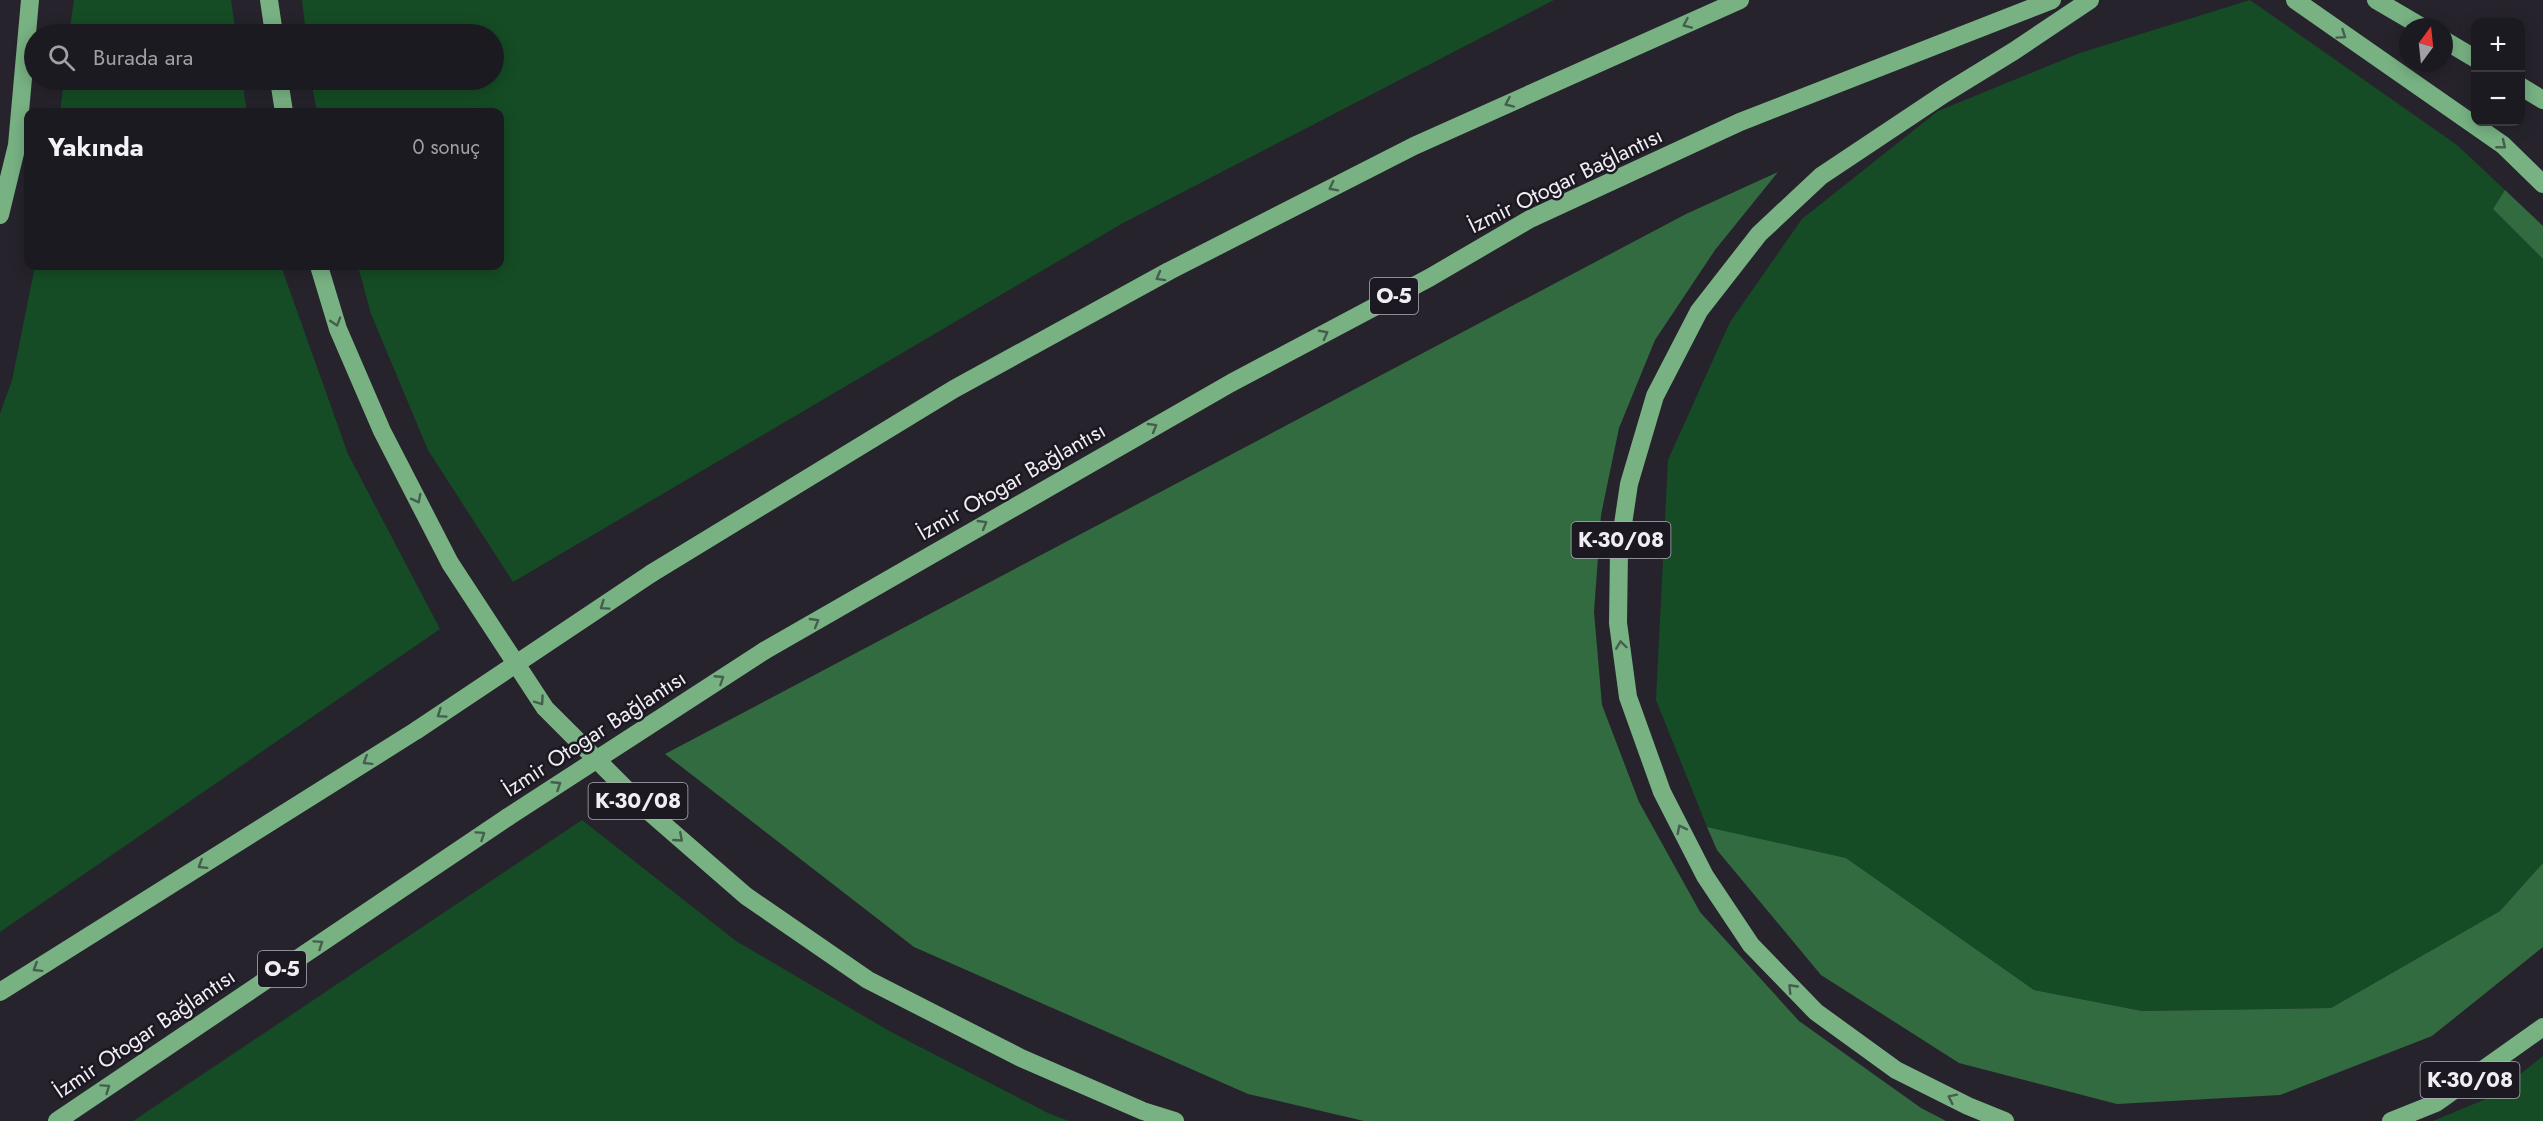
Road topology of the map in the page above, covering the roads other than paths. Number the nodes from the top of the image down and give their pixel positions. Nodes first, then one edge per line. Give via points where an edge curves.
1 (30, 0) edge
2 (269, 0) edge
3 (1740, 0) edge
4 (2052, 0) edge
5 (2090, 0) edge
6 (2295, 0) edge
7 (2376, 0) edge
8 (2407, 18) edge
9 (28, 24) edge
10 (273, 24) edge
11 (2453, 46) edge
12 (2471, 57) edge
13 (24, 67) edge
14 (2525, 89) edge
15 (281, 90) edge
16 (2543, 100) edge
17 (283, 108) edge
18 (2543, 184) edge
19 (0, 215) edge
20 (320, 270) edge
21 (0, 992) edge
22 (2543, 1027) edge
23 (57, 1121) edge
24 (1175, 1121) edge
25 (2005, 1121) edge
26 (2391, 1121) edge

1 - 9 highway
2 - 10 highway
3 -> 21 highway, bridge via 1414,146 1169,272 954,389 652,573 417,730
23 -> 4 highway, İzmir Otogar Bağlantısı / O-5, bridge via 508,817 764,651 1200,400 1429,278 1530,219 1740,122
25 -> 5 highway, K-30/08 via 1896,1070 1816,1012 1751,945 1705,876 1662,792 1628,697 1618,623 1619,551 1629,484 1655,396 1699,311 1759,234 1821,176
6 -> 18 highway via 2503,145
7 - 8 highway
11 - 12 highway
13 - 19 highway via 17,145
14 - 16 highway
15 - 17 highway
20 -> 24 highway, K-30/08 via 338,329 382,431 450,563 545,708 646,809 746,896 868,980 1021,1058
22 - 26 highway, K-30/08 via 2436,1103

